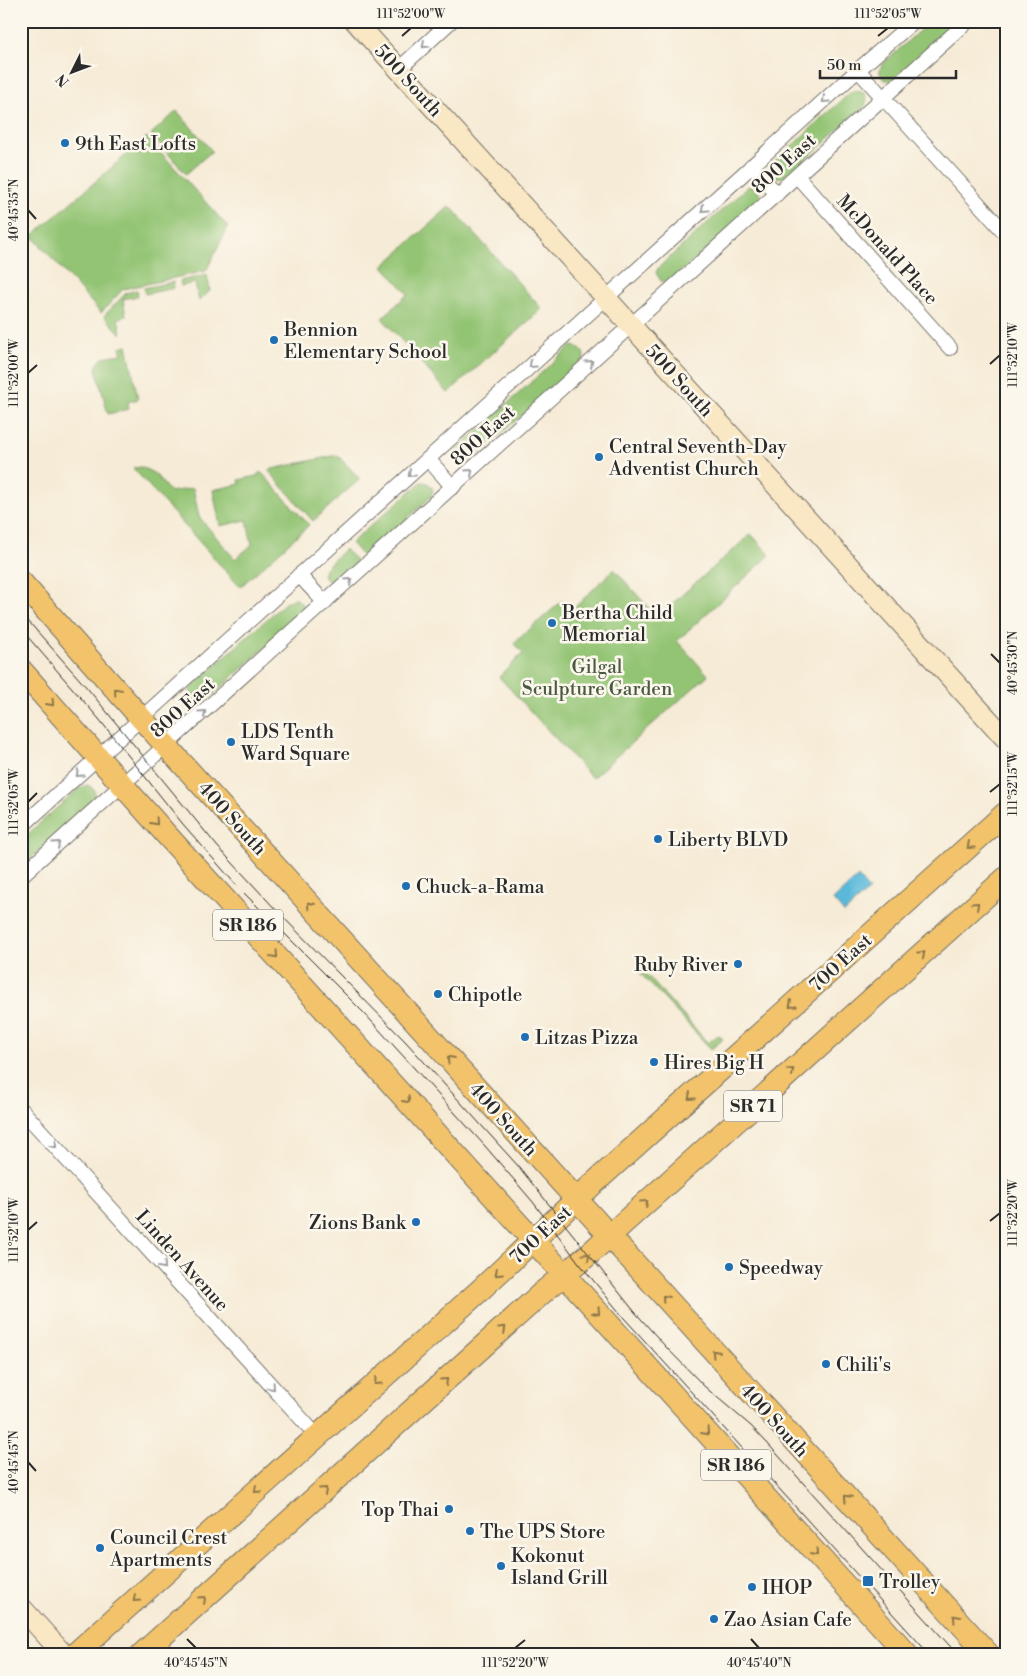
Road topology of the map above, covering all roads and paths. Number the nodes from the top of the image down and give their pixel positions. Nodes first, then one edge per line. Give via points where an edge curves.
1 (355, 21) edge
2 (452, 21) edge
3 (914, 21) edge
4 (968, 21) edge
5 (399, 69) junction
6 (858, 70) junction
7 (883, 98) junction
8 (752, 166) junction
9 (797, 176) junction
10 (777, 194) junction
11 (1006, 234) edge
12 (606, 298) junction
13 (631, 326) junction
14 (950, 348) dead end
15 (428, 459) junction
16 (453, 487) junction
17 (299, 575) junction
18 (21, 582) edge
19 (324, 603) junction
20 (21, 670) edge
21 (141, 718) junction
22 (1006, 739) edge
23 (167, 746) junction
24 (98, 757) junction
25 (122, 785) junction
26 (1006, 813) edge
27 (21, 827) edge
28 (21, 876) edge
29 (1006, 878) edge
30 (21, 1109) edge
31 (576, 1200) junction
32 (608, 1236) junction
33 (533, 1239) junction
34 (564, 1276) junction
35 (317, 1436) junction
36 (21, 1607) edge
37 (64, 1655) edge
38 (74, 1655) edge
39 (140, 1655) edge
40 (908, 1655) edge
41 (989, 1655) edge

1 - 5 street, 500 South
2 -> 5 street
3 - 6 street, 800 East
4 - 7 street, 800 East
5 - 12 street, 500 South
6 - 7 street
6 -> 8 street, 800 East
7 - 9 street, 800 East
7 - 11 street
8 - 10 street
8 -> 12 street, 800 East
9 - 10 street, 800 East
9 - 14 street, McDonald Place
10 - 13 street, 800 East
12 - 13 street, 500 South
12 -> 15 street, 800 East
16 -> 13 street, 800 East
13 - 22 street, 500 South
15 - 16 street
15 -> 17 street, 800 East
19 -> 16 street, 800 East
17 - 19 street
17 - 21 street, 800 East
21 -> 18 main road, 400 South / SR 186
23 -> 19 street, 800 East
20 -> 24 main road, SR 186
21 - 23 main road, 400 South / SR 186
21 - 24 street, 800 East
23 - 25 street, 800 East
31 -> 23 main road, 400 South / SR 186
24 - 25 main road, SR 186
24 -> 27 street, 800 East
28 -> 25 street, 800 East
25 -> 33 main road, SR 186
26 -> 31 main road, 700 East / SR 71
32 -> 29 main road, SR 71
30 -> 35 street, Linden Avenue
31 - 32 main road, 400 South / SR 186
31 - 33 main road, 700 East / SR 71
34 -> 32 main road, SR 71
41 -> 32 main road, 400 South / SR 186
33 - 34 main road, SR 186
33 -> 35 main road, 700 East
39 -> 34 main road
34 -> 40 main road, SR 186
35 -> 38 main road, 700 East
36 - 37 street

